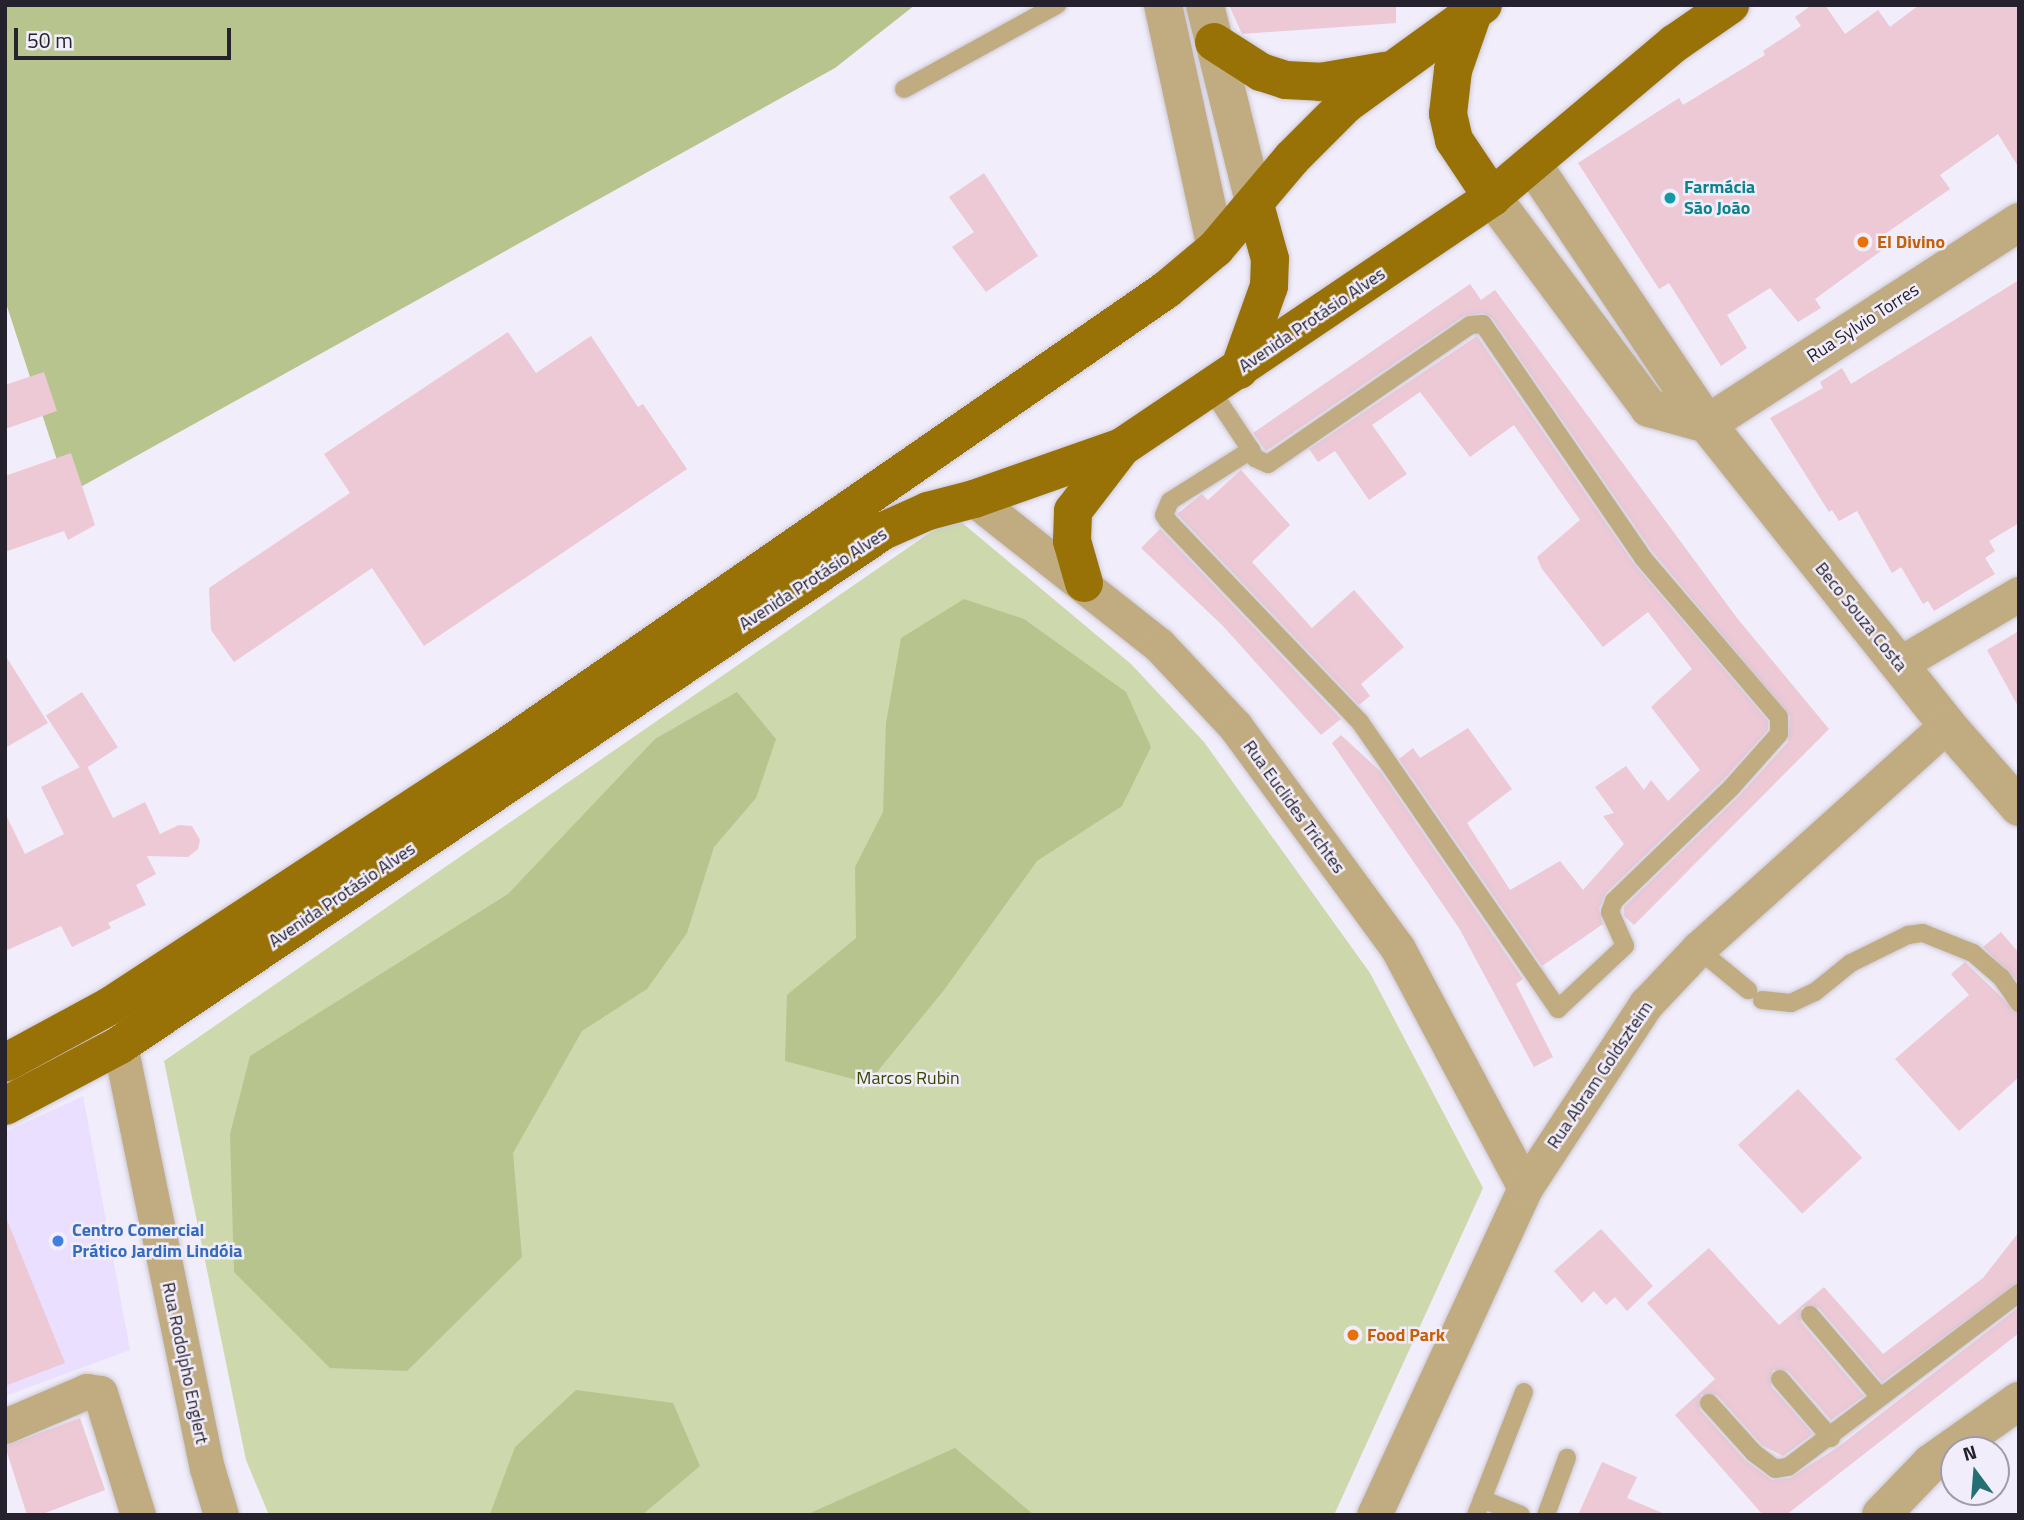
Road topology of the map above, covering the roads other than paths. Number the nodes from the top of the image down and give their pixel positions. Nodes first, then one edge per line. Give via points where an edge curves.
1 (1057, 5) edge
2 (1163, 5) edge
3 (1205, 5) edge
4 (1730, 5) edge
5 (1478, 9) edge
6 (1214, 42) junction
7 (1390, 70) junction
8 (904, 89) dead end
9 (1533, 165) junction
10 (1492, 197) junction
11 (1255, 205) junction
12 (2019, 222) edge
13 (1216, 247) junction
14 (1225, 380) junction
15 (1707, 424) junction
16 (1122, 447) junction
17 (1251, 450) junction
18 (914, 461) junction
19 (974, 499) junction
20 (1084, 583) junction
21 (2019, 594) edge
22 (1899, 664) junction
23 (1947, 725) junction
24 (2019, 807) edge
25 (1698, 949) junction
26 (2019, 1003) edge
27 (120, 1045) junction
28 (5, 1063) edge
29 (5, 1106) edge
30 (1525, 1188) junction
31 (2019, 1293) edge
32 (1810, 1315) dead end
33 (1780, 1379) dead end
34 (1524, 1392) dead end
35 (1880, 1397) junction
36 (2019, 1401) edge
37 (1709, 1403) dead end
38 (5, 1426) edge
39 (1830, 1438) junction
40 (1567, 1458) dead end
41 (1479, 1507) edge
42 (138, 1515) edge
43 (221, 1515) edge
44 (1374, 1515) edge
45 (1521, 1515) edge
46 (1546, 1515) edge
47 (1881, 1515) edge

1 - 8 lane
2 - 13 street
3 - 6 street
4 - 9 main road, Avenida Protásio Alves via 1675,43
5 - 7 main road, Avenida Protásio Alves
5 - 10 main road via 1453,70 1448,114 1454,140
6 - 7 main road via 1261,72 1286,80 1320,82
6 - 11 street
7 - 11 main road, Avenida Protásio Alves via 1337,113
9 - 10 main road, Avenida Protásio Alves
9 - 15 street, Beco Souza Costa
10 - 14 main road, Avenida Protásio Alves
10 - 15 street via 1649,408
11 - 13 main road, Avenida Protásio Alves
11 - 14 main road via 1270,259 1269,286
12 - 15 street, Rua Sylvio Torres
13 - 18 main road, Avenida Protásio Alves via 1166,290
14 - 16 main road, Avenida Protásio Alves
14 - 17 lane
15 - 22 street, Beco Souza Costa
16 - 19 main road, Avenida Protásio Alves
16 - 20 main road via 1073,511 1072,541
17 - 17 lane via 1261,463 1274,462 1470,325 1483,324 1643,558 1779,717 1779,734 1731,788 1614,901 1610,912 1625,946 1558,1009 1360,722 1164,514 1170,501
18 - 19 main road
18 - 28 main road, Avenida Protásio Alves via 497,753 110,1006
19 - 20 street, Rua Euclides Trichtes
19 - 27 main road, Avenida Protásio Alves via 928,510 883,531
20 - 30 street, Rua Euclides Trichtes via 1159,645 1235,726 1397,947
21 - 22 street
22 - 23 street, Beco Souza Costa
23 - 24 street, Beco Souza Costa
23 - 25 street, Rua Abram Goldszteim
25 - 26 lane via 1755,995 1791,1003 1815,992 1851,963 1908,935 1923,933 1973,953 2001,977
25 - 30 street, Rua Abram Goldszteim via 1646,1003
27 - 29 main road, Avenida Protásio Alves
27 - 43 street, Rua Rodolpho Englert via 207,1468
30 - 44 street, Rua Abram Goldszteim
31 - 35 lane
32 - 35 lane
33 - 39 lane
34 - 41 lane
35 - 39 lane
36 - 47 street via 1931,1463
37 - 39 lane via 1775,1469 1800,1462
38 - 42 street via 87,1391 100,1393
40 - 46 lane
41 - 45 lane

